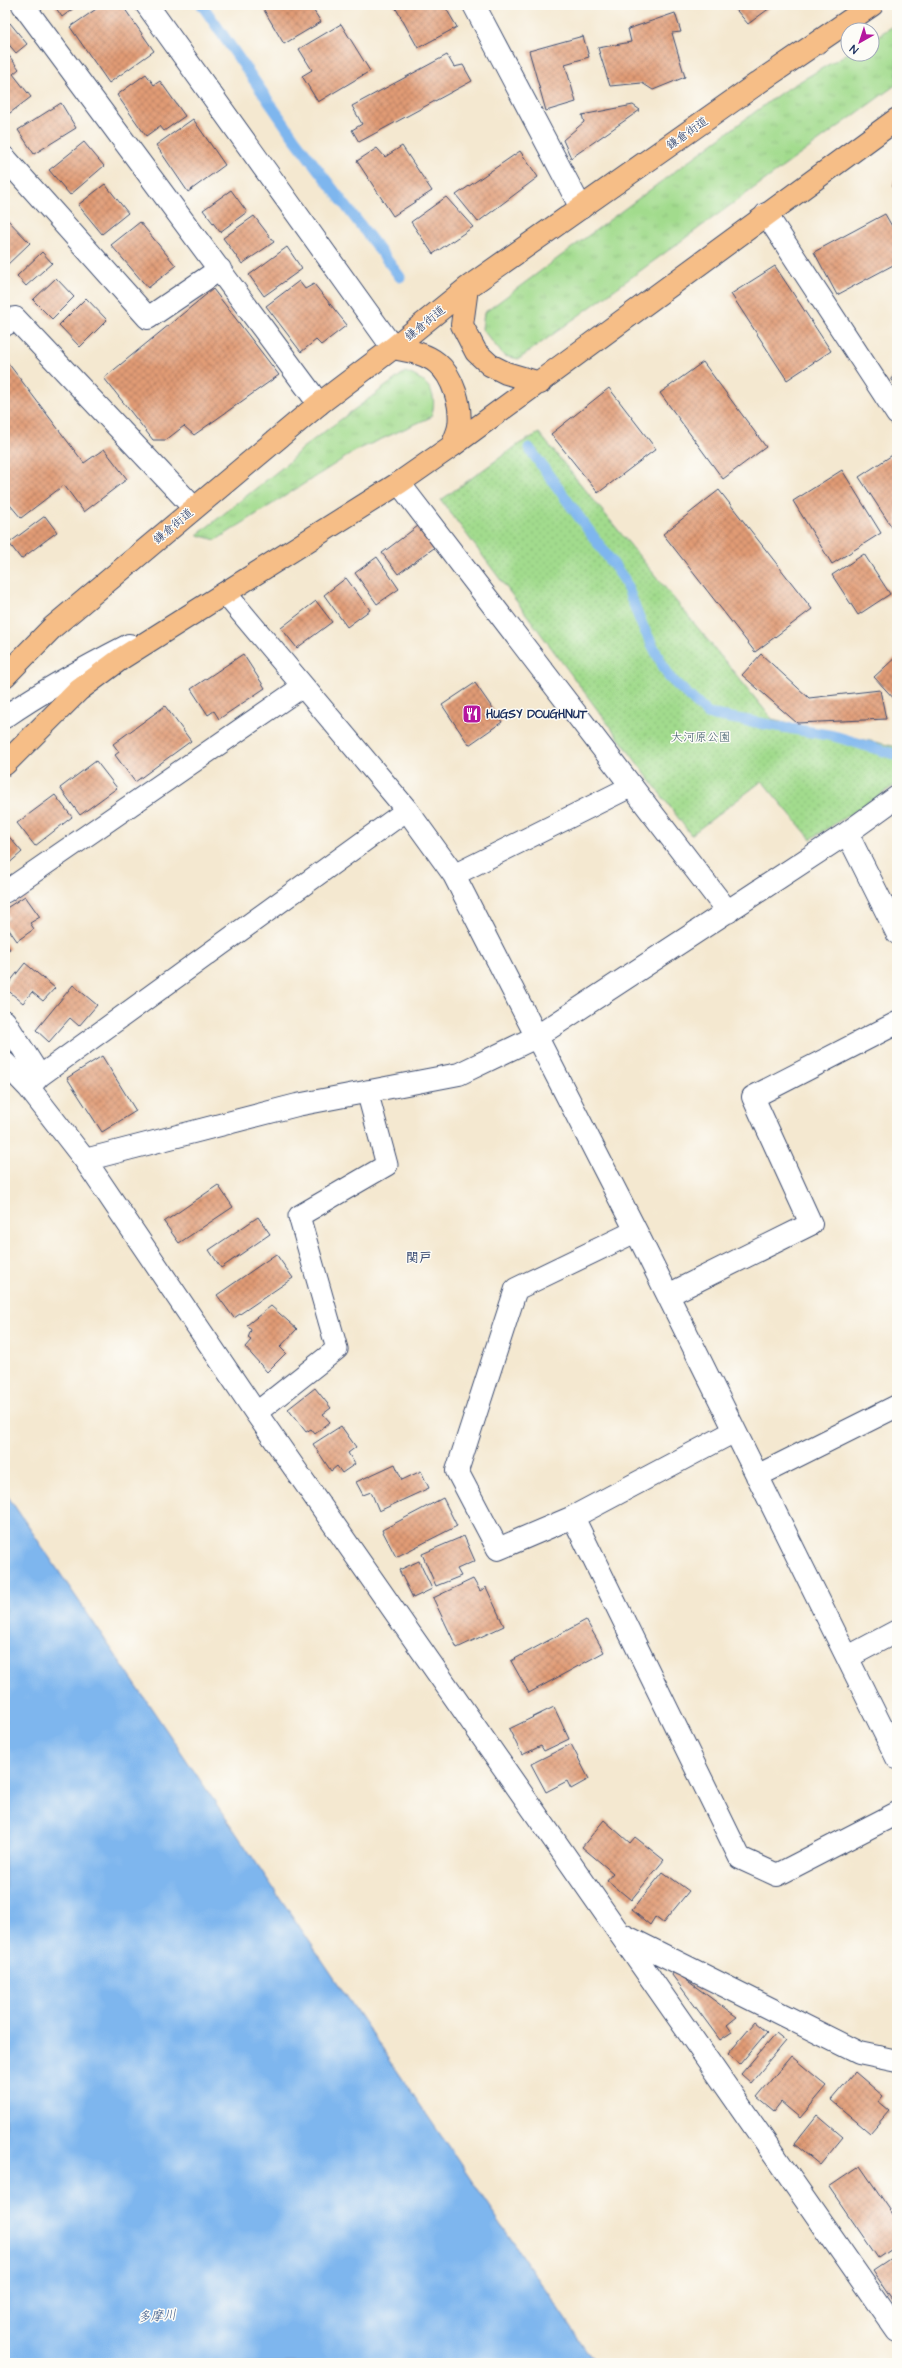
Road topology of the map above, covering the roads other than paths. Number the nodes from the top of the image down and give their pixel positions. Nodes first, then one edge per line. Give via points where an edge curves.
1 (23, 5) edge
2 (147, 5) edge
3 (474, 5) edge
4 (872, 5) edge
5 (897, 119) edge
6 (5, 158) edge
7 (581, 208) junction
8 (766, 214) junction
9 (220, 269) junction
10 (467, 288) junction
11 (5, 325) edge
12 (393, 348) junction
13 (540, 383) junction
14 (319, 404) junction
15 (897, 414) edge
16 (452, 446) junction
17 (400, 483) junction
18 (194, 508) junction
19 (225, 593) junction
20 (186, 618) junction
21 (5, 676) edge
22 (302, 687) junction
23 (80, 690) junction
24 (5, 717) edge
25 (5, 744) edge
26 (5, 764) edge
27 (632, 786) junction
28 (897, 797) edge
29 (407, 810) junction
30 (847, 833) junction
31 (454, 875) junction
32 (5, 892) edge
33 (728, 912) junction
34 (897, 933) edge
35 (5, 1021) edge
36 (897, 1023) edge
37 (536, 1037) junction
38 (5, 1062) edge
39 (35, 1082) junction
40 (367, 1091) junction
41 (85, 1160) junction
42 (636, 1231) junction
43 (668, 1295) junction
44 (897, 1406) edge
45 (256, 1413) junction
46 (735, 1431) junction
47 (757, 1476) junction
48 (573, 1517) junction
49 (897, 1631) edge
50 (848, 1657) junction
51 (897, 1758) edge
52 (897, 1813) edge
53 (618, 1933) junction
54 (897, 2061) edge
55 (897, 2331) edge

1 - 9 street
2 - 12 street
3 - 7 street
4 - 7 main road, 鎌倉街道
5 - 8 main road
6 - 9 street via 148,318
7 - 10 main road, 鎌倉街道
8 - 13 main road
8 - 15 street
9 - 14 street
10 - 12 main road, 鎌倉街道
10 - 13 main road via 462,325 476,352 490,365 506,373
11 - 18 street via 15,318
12 - 14 main road, 鎌倉街道
12 - 16 main road via 422,355 437,363 449,377 456,395 459,414 459,426
13 - 16 main road
14 - 18 main road, 鎌倉街道
16 - 17 main road
17 - 19 main road
17 - 27 street
18 - 21 main road, 鎌倉街道 via 53,627
19 - 20 main road
19 - 22 street
20 - 23 main road via 122,658
20 - 24 street via 74,673
22 - 29 street
22 - 32 lane
23 - 25 main road via 56,702
23 - 26 main road
27 - 31 lane
27 - 33 street
28 - 30 street
29 - 31 street
29 - 39 lane
30 - 33 street
30 - 34 street
31 - 37 street
33 - 37 street
35 - 39 lane
36 - 43 street via 753,1097 811,1224
37 - 40 street via 459,1074
37 - 42 street
38 - 39 street
39 - 41 street
40 - 41 street via 297,1105
40 - 45 lane via 387,1165 299,1216 337,1349
41 - 45 street
42 - 43 street
42 - 48 street via 516,1289 457,1471 498,1550
43 - 46 street
44 - 47 street
45 - 53 street
46 - 47 street
46 - 48 street
47 - 50 street
48 - 52 street via 740,1858 777,1876
49 - 50 street
50 - 51 street
53 - 54 street via 859,2053
53 - 55 street

